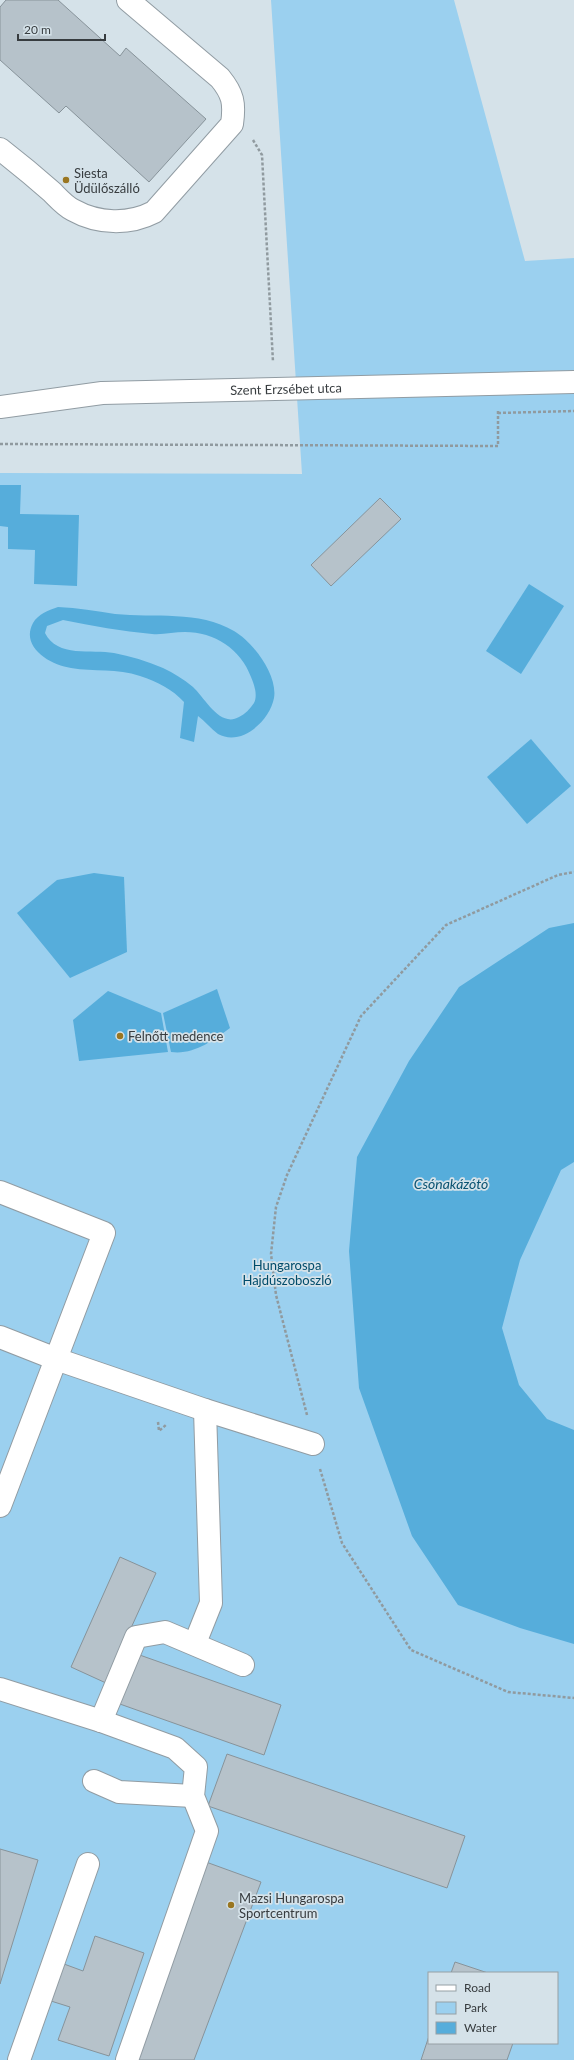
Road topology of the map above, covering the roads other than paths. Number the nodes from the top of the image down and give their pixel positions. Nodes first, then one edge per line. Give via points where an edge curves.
1 (128, 0) edge
2 (0, 149) edge
3 (574, 382) edge
4 (0, 407) edge
5 (0, 1192) edge
6 (0, 1337) edge
7 (56, 1359) junction
8 (205, 1410) junction
9 (313, 1444) road end
10 (5, 1476) edge
11 (0, 1506) edge
12 (195, 1643) junction
13 (243, 1665) dead end
14 (0, 1689) edge
15 (101, 1721) junction
16 (94, 1781) dead end
17 (193, 1796) junction
18 (88, 1864) dead end
19 (19, 2060) edge
20 (127, 2060) edge

1 - 2 street via 220,78 230,90 234,108 232,124 154,212 140,220 115,222 93,219 72,210 22,165
3 - 4 street, Szent Erzsébet utca via 102,393
5 - 7 street via 104,1232
6 - 7 street
7 - 8 street
7 - 10 street
8 - 9 street
8 - 12 street via 211,1603
10 - 11 street
12 - 13 street
12 - 15 street via 165,1632 136,1637
14 - 15 street
15 - 17 street via 174,1748 196,1767
16 - 17 street via 119,1792
17 - 20 street via 207,1831
18 - 19 street

